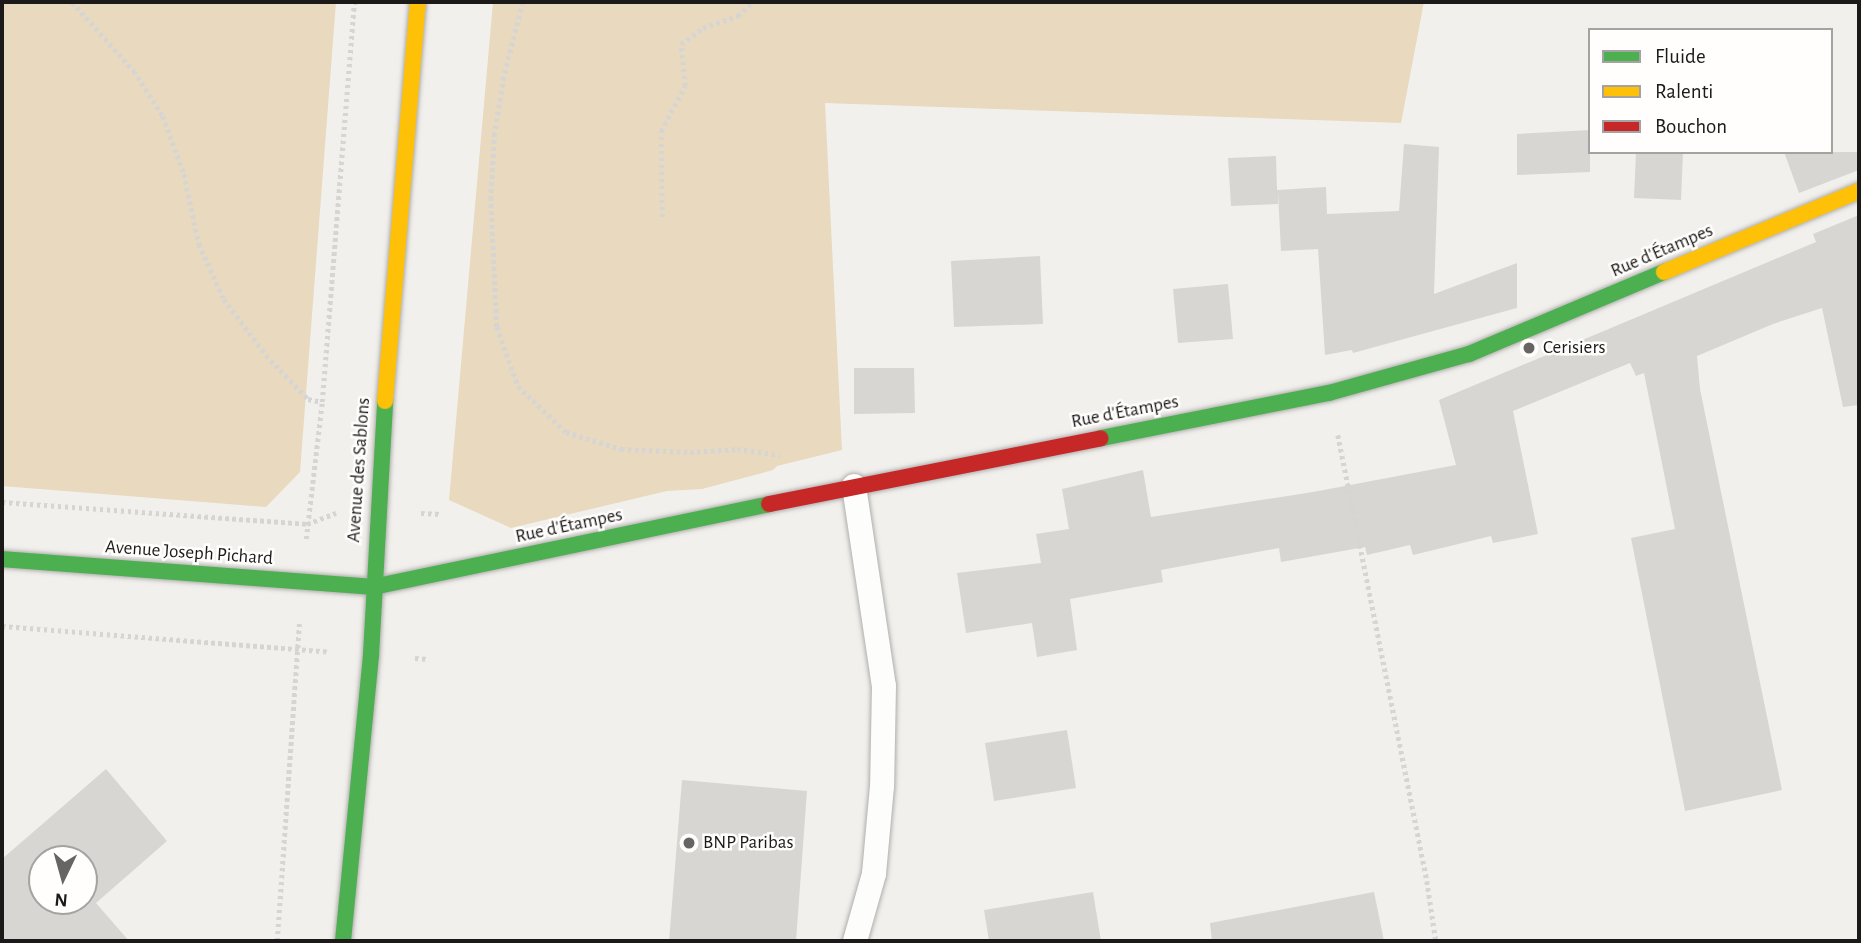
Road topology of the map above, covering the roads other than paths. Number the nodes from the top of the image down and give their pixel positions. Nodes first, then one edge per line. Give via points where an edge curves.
1 (418, 2) edge
2 (1859, 191) edge
3 (853, 486) junction
4 (2, 559) edge
5 (373, 587) junction
6 (343, 941) edge
7 (855, 941) edge

1 - 5 street, Avenue des Sablons
2 - 3 street, Rue d'Étampes via 1469,354 1329,393
3 - 5 street, Rue d'Étampes
3 - 7 lane via 884,686 874,874
4 - 5 street, Avenue Joseph Pichard
5 - 6 street, Avenue des Sablons via 371,655

